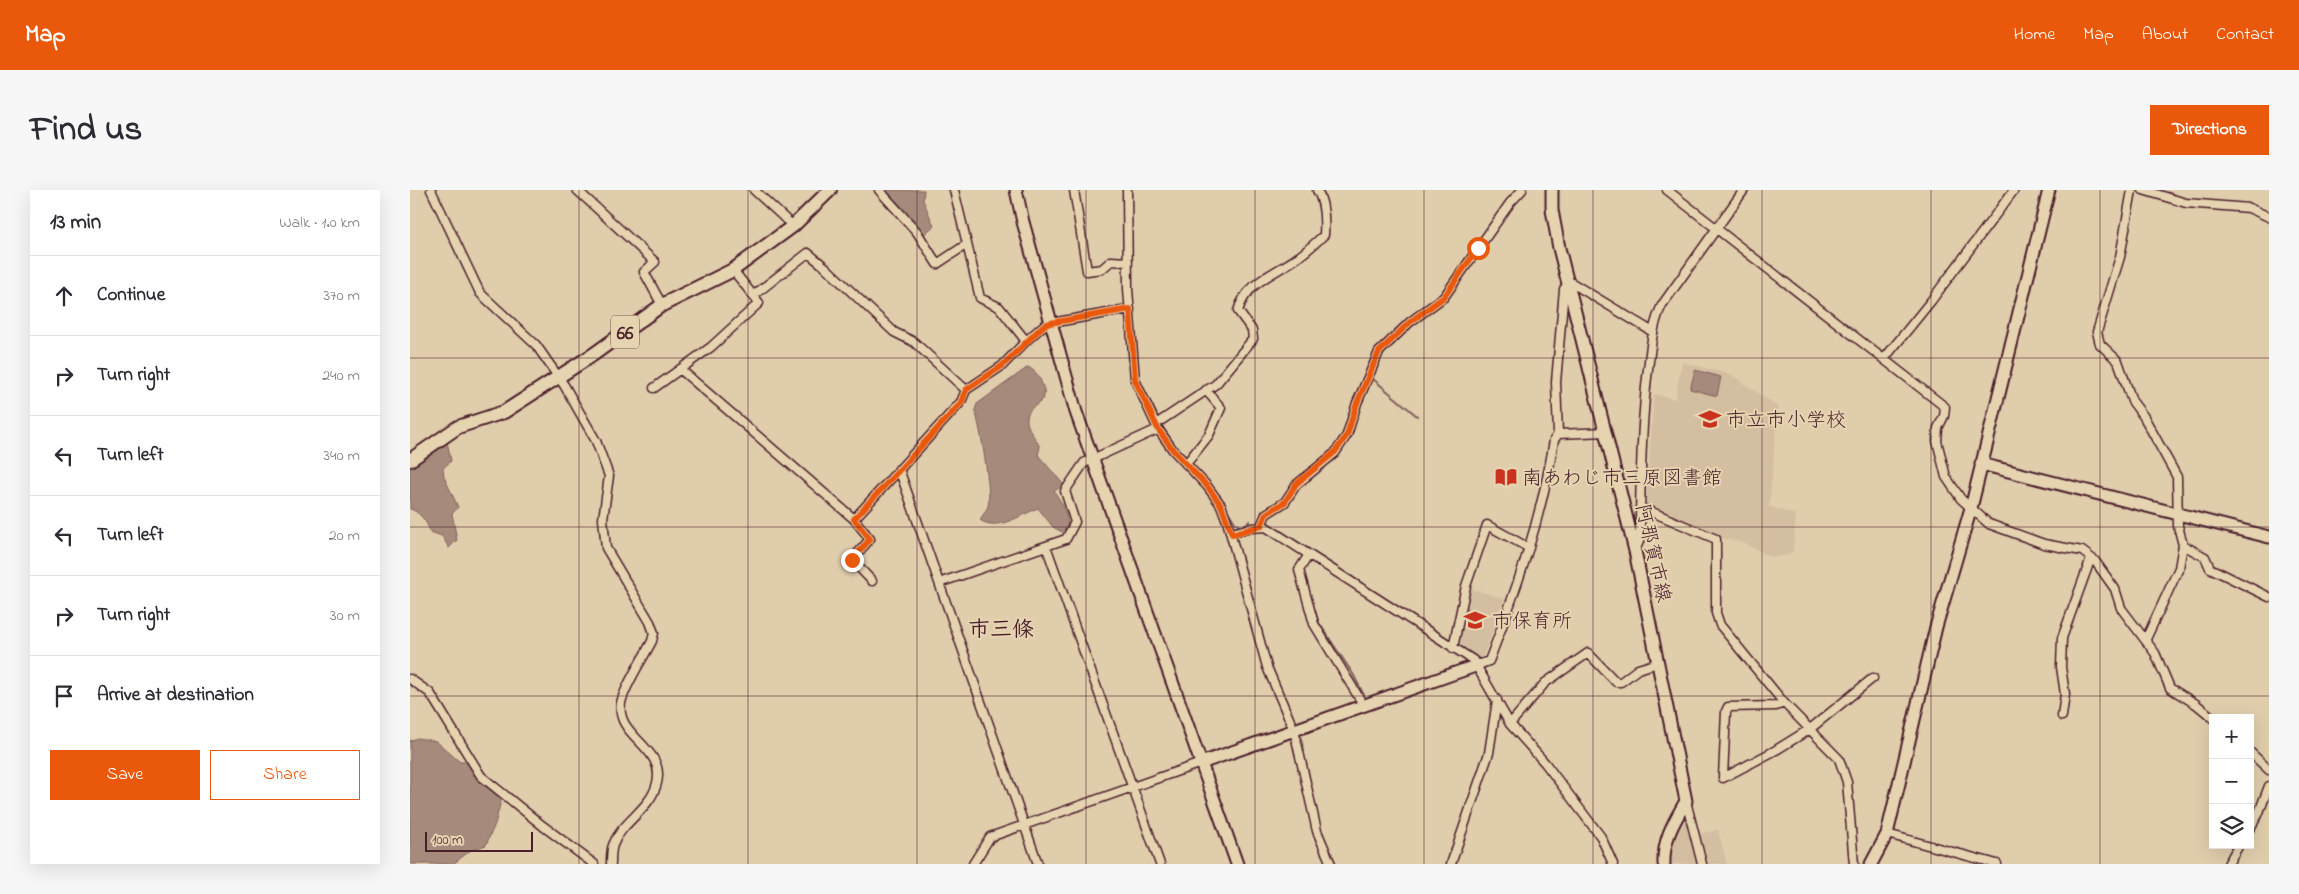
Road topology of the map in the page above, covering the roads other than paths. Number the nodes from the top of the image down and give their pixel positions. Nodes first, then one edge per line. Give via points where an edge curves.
1 (431, 190) edge
2 (577, 190) edge
3 (754, 190) edge
4 (830, 190) edge
5 (879, 190) edge
6 (954, 190) edge
7 (1016, 190) edge
8 (1074, 190) edge
9 (1127, 190) edge
10 (1317, 190) edge
11 (1522, 190) edge
12 (1552, 190) edge
13 (1667, 190) edge
14 (1744, 190) edge
15 (2014, 190) edge
16 (2049, 190) edge
17 (2132, 190) edge
18 (2143, 190) edge
19 (2269, 217) edge
20 (792, 226) junction
21 (1717, 230) junction
22 (967, 244) junction
23 (1128, 262) junction
24 (733, 270) junction
25 (1568, 282) junction
26 (754, 295) junction
27 (662, 304) junction
28 (1130, 309) junction
29 (1050, 323) junction
30 (1652, 332) junction
31 (1026, 341) junction
32 (1884, 360) junction
33 (680, 369) junction
34 (558, 377) junction
35 (654, 388) dead end
36 (966, 390) junction
37 (1206, 390) junction
38 (1157, 426) junction
39 (1606, 432) junction
40 (1558, 434) junction
41 (1092, 459) junction
42 (410, 460) edge
43 (1186, 464) junction
44 (1981, 464) junction
45 (900, 469) junction
46 (1640, 507) junction
47 (1970, 508) junction
48 (2177, 514) junction
49 (854, 519) junction
50 (1261, 526) junction
51 (1232, 534) junction
52 (2269, 536) edge
53 (2183, 545) junction
54 (1046, 546) junction
55 (1529, 548) junction
56 (1635, 551) junction
57 (1308, 556) junction
58 (2091, 558) junction
59 (872, 581) dead end
60 (939, 583) junction
61 (2269, 597) edge
62 (2146, 638) junction
63 (1453, 648) junction
64 (1658, 663) junction
65 (1478, 665) junction
66 (1873, 678) dead end
67 (410, 679) edge
68 (1497, 700) junction
69 (1784, 703) junction
70 (1364, 706) junction
71 (2209, 715) edge
72 (2062, 716) dead end
73 (1510, 724) junction
74 (1810, 729) junction
75 (1294, 730) junction
76 (2254, 756) edge
77 (1201, 763) junction
78 (2269, 770) edge
79 (2269, 786) edge
80 (1133, 787) junction
81 (1686, 801) junction
82 (2254, 822) edge
83 (1024, 825) junction
84 (1887, 834) junction
85 (2237, 849) edge
86 (594, 864) edge
87 (611, 864) edge
88 (973, 864) edge
89 (1038, 864) edge
90 (1160, 864) edge
91 (1237, 864) edge
92 (1331, 864) edge
93 (1451, 864) edge
94 (1613, 864) edge
95 (1664, 864) edge
96 (1702, 864) edge
97 (1854, 864) edge
98 (1871, 864) edge
99 (1997, 864) edge
100 (2228, 864) edge

1 - 34 street via 480,293 530,337
2 - 27 street via 654,262 644,272
3 - 20 street
4 - 20 main road, 66
5 - 22 street via 917,232 937,264
6 - 22 street
7 - 29 street
8 - 23 street via 1088,271 1102,269 1111,261
9 - 23 street
10 - 37 street via 1325,221 1324,234 1299,257 1252,287 1242,298 1238,311 1252,330 1252,339 1216,384
11 - 50 street via 1444,297 1410,322 1379,352 1343,441 1335,452 1296,484 1285,502 1266,514
12 - 25 street, 阿那賀市線 via 1555,227
13 - 21 street
14 - 21 street
15 - 32 street
16 - 44 street
17 - 48 street via 2120,257 2097,332 2100,344 2118,361 2132,401 2177,477
18 - 19 street via 2186,202 2249,208
20 - 24 main road, 66
21 - 30 street via 1662,305
21 - 32 street
22 - 31 street via 980,298 999,306
23 - 28 street
24 - 26 street
24 - 27 main road, 66
25 - 30 street
25 - 39 street, 阿那賀市線
25 - 40 street via 1564,288 1556,382
26 - 33 street via 759,303
26 - 36 street via 808,254 894,332 914,342
27 - 34 main road, 66
28 - 29 street
28 - 38 street via 1135,380
29 - 31 street
29 - 41 street
30 - 46 street via 1642,418
31 - 36 street via 1002,366
32 - 47 street via 1945,407 1937,441 1946,477
33 - 35 street
33 - 49 street
34 - 42 main road, 66 via 504,412 443,435
34 - 87 street via 596,441 609,476 603,520 606,548 654,633 621,704 625,725 658,765 658,781 648,802 613,845
36 - 45 street via 962,402
37 - 38 street
37 - 43 street via 1221,408 1210,435
38 - 41 street
38 - 43 street
39 - 40 street
39 - 56 street, 阿那賀市線
40 - 55 street via 1554,440 1540,515
41 - 54 street via 1084,463 1065,491 1075,522 1066,539
41 - 77 street
43 - 51 street via 1221,505
44 - 47 street
44 - 48 street
45 - 49 street
45 - 60 street
46 - 56 street via 1640,539
46 - 69 street via 1716,539 1716,613 1720,626
47 - 58 street via 1989,524 2044,544 2082,551
47 - 84 street via 1936,627
48 - 52 street
48 - 53 street
49 - 59 street via 870,539 852,560
50 - 51 street
50 - 57 street
51 - 75 street via 1266,667
53 - 61 street via 2205,557 2210,568
53 - 62 street via 2179,568
54 - 60 street
54 - 80 street
55 - 63 street via 1487,525 1466,586
55 - 65 street via 1489,661
56 - 64 street, 阿那賀市線
57 - 63 street
57 - 70 street via 1299,570 1314,624
58 - 62 street via 2115,589 2121,608
58 - 72 street via 2062,638 2061,667 2066,694
60 - 83 street
62 - 71 street via 2170,688
63 - 65 street
64 - 73 street via 1638,669 1621,682 1616,682 1588,653 1545,684
64 - 81 street, 阿那賀市線
65 - 68 street
65 - 70 street
66 - 74 street
67 - 86 street via 430,692 481,776
68 - 73 street
68 - 93 street via 1488,753
69 - 74 street
69 - 74 street via 1728,707 1723,778
70 - 75 street
73 - 94 street via 1545,763 1601,837
74 - 97 street via 1844,769
75 - 77 street
75 - 92 street via 1317,831
76 - 78 street
77 - 80 street
77 - 91 street
79 - 82 street
80 - 83 street
80 - 90 street
81 - 95 street via 1667,836
81 - 96 street
83 - 88 street via 990,837
83 - 89 street
84 - 98 street
84 - 99 street
85 - 100 street

